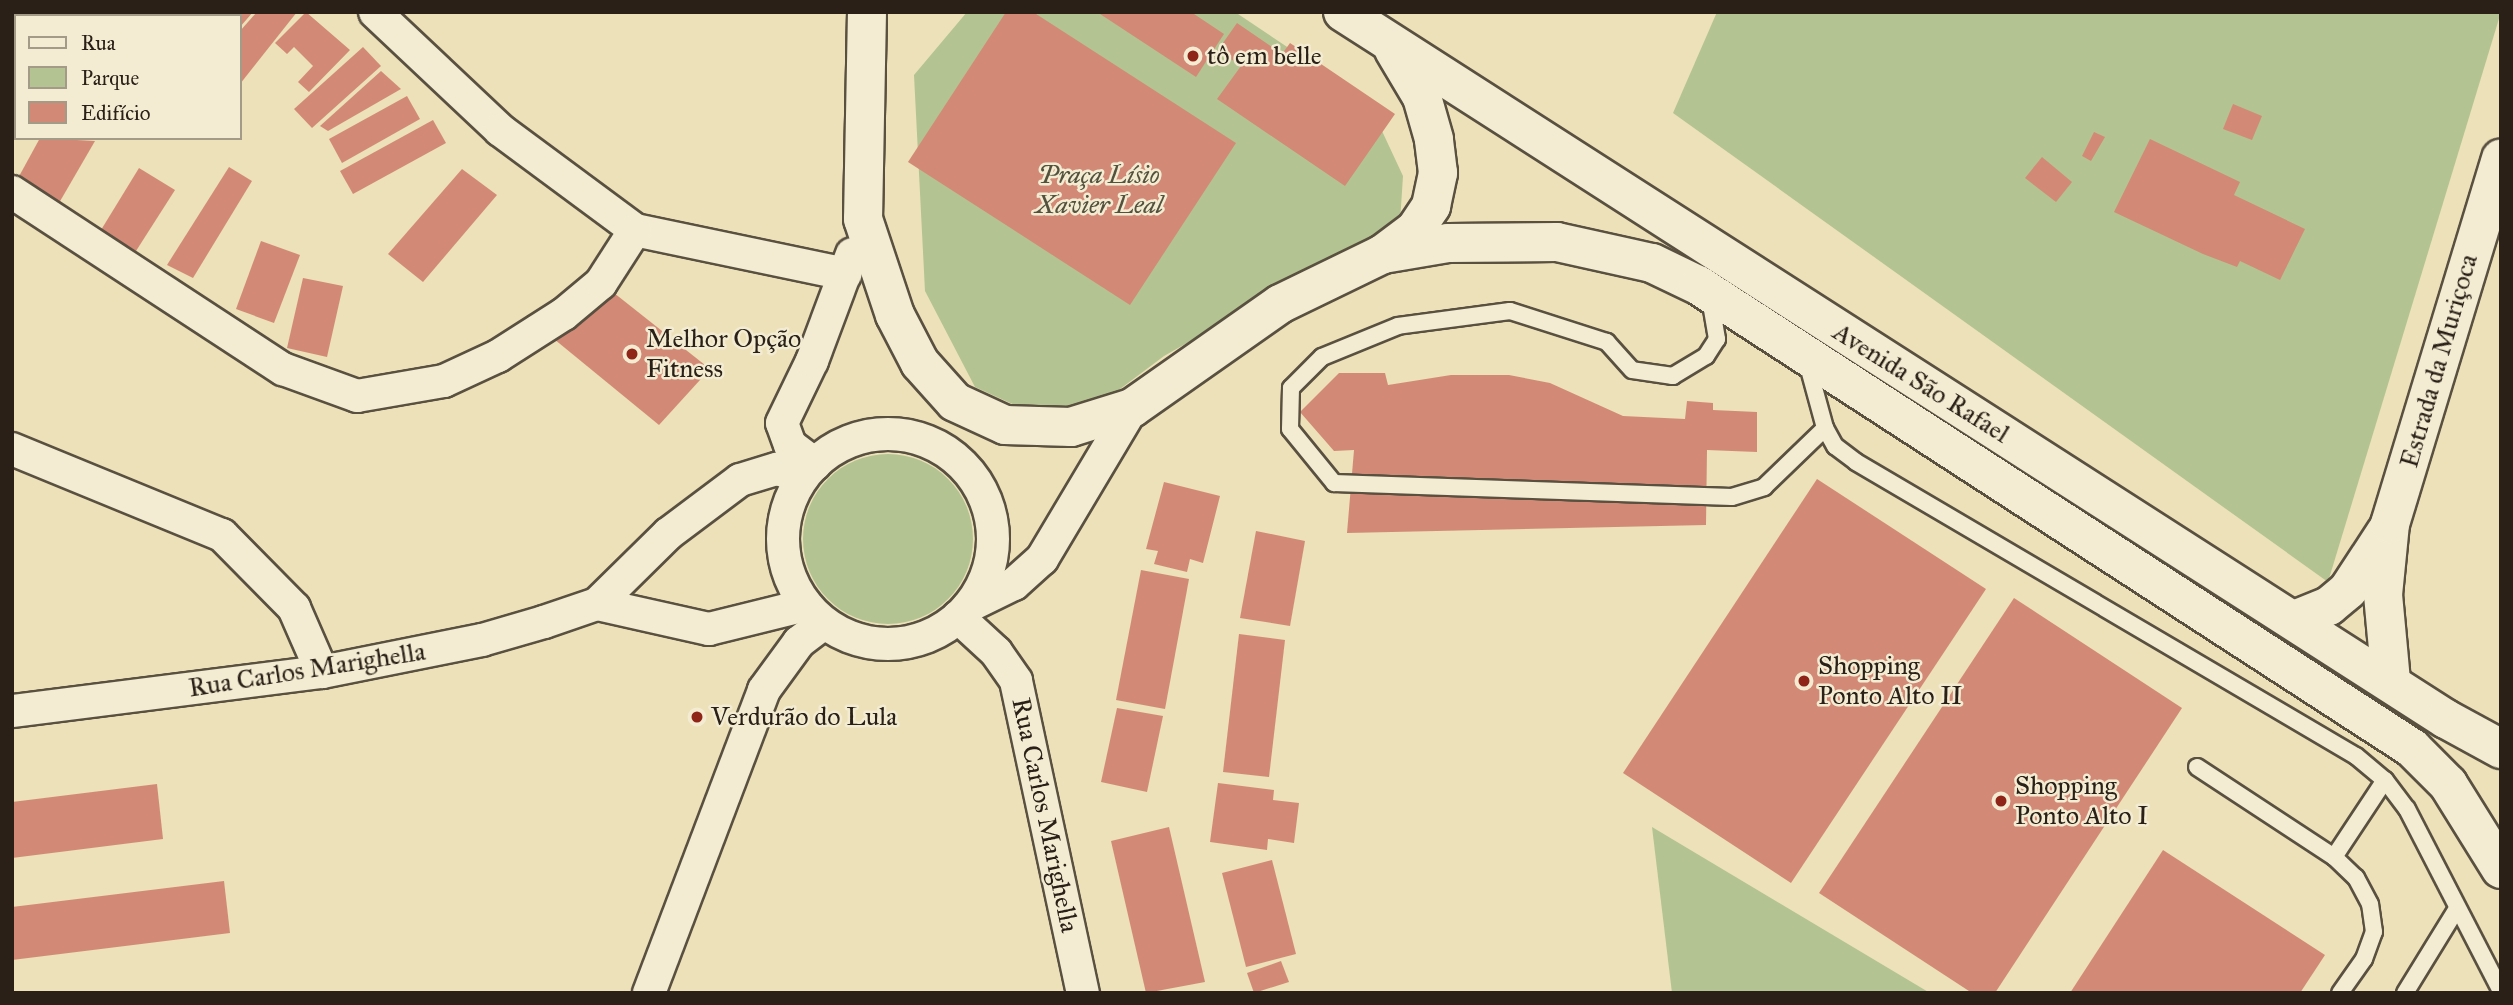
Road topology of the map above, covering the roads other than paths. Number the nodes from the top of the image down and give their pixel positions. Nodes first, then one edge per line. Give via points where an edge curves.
1 (376, 12) edge
2 (867, 12) edge
3 (1343, 12) edge
4 (1389, 42) junction
5 (2501, 158) edge
6 (12, 192) edge
7 (863, 219) junction
8 (635, 230) junction
9 (1383, 254) junction
10 (845, 274) junction
11 (1709, 292) junction
12 (1804, 353) junction
13 (1132, 408) junction
14 (1825, 428) junction
15 (12, 449) edge
16 (809, 470) junction
17 (2390, 524) junction
18 (597, 604) junction
19 (964, 612) junction
20 (815, 614) junction
21 (2294, 620) junction
22 (322, 672) junction
23 (2391, 681) junction
24 (12, 711) edge
25 (2501, 749) edge
26 (2197, 768) dead end
27 (2385, 780) junction
28 (2334, 857) junction
29 (2501, 869) edge
30 (2456, 910) junction
31 (2501, 991) edge
32 (649, 993) edge
33 (1083, 993) edge
34 (2340, 993) edge
35 (2405, 993) edge

1 - 8 street via 500,130
2 - 7 main road
3 - 4 main road, Avenida São Rafael
4 - 9 main road via 1422,97 1438,173 1431,206 1415,230
4 - 21 main road, Avenida São Rafael
5 - 17 main road, Estrada da Muriçoca
6 - 8 street via 283,369 357,397 444,381 498,356 564,314 601,283
7 - 10 street
7 - 13 main road via 895,314 920,363 955,402 1006,425 1071,427
8 - 10 street
9 - 11 main road, Avenida São Rafael via 1448,243 1557,242 1652,262
9 - 13 main road via 1280,304
10 - 16 street via 782,422 790,445
11 - 12 main road, Avenida São Rafael
11 - 14 lane via 1717,339 1706,356 1673,376 1632,370 1607,342 1510,311 1398,326 1322,358 1290,388 1290,429 1334,483 1732,497 1764,487
12 - 14 lane
12 - 29 main road, Avenida São Rafael via 2412,748 2448,785
13 - 19 street via 1042,559 1014,583
14 - 27 lane via 1835,446 1856,462 2356,756
15 - 22 street via 222,535 294,608
16 - 18 street, Rua Carlos Marighella via 777,469 740,480 667,534
16 - 19 street via 838,446 875,435 923,439 970,472 993,524 993,553
16 - 20 street via 787,508 782,541 789,575
17 - 21 main road, Estrada da Muriçoca via 2348,590 2329,606
17 - 23 main road, Estrada da Muriçoca via 2383,595
18 - 20 street, Rua Carlos Marighella via 709,629
18 - 22 street, Rua Carlos Marighella via 482,640
19 - 20 street via 934,634 887,643 849,636
19 - 33 street, Rua Carlos Marighella via 1016,681
20 - 32 street via 764,690
21 - 23 main road, Avenida São Rafael
22 - 24 street, Rua Carlos Marighella
23 - 25 main road, Avenida São Rafael
26 - 28 lane
27 - 28 lane
27 - 30 lane via 2407,809
28 - 34 lane via 2356,878 2370,904 2374,932 2364,959
30 - 31 lane
30 - 35 lane

